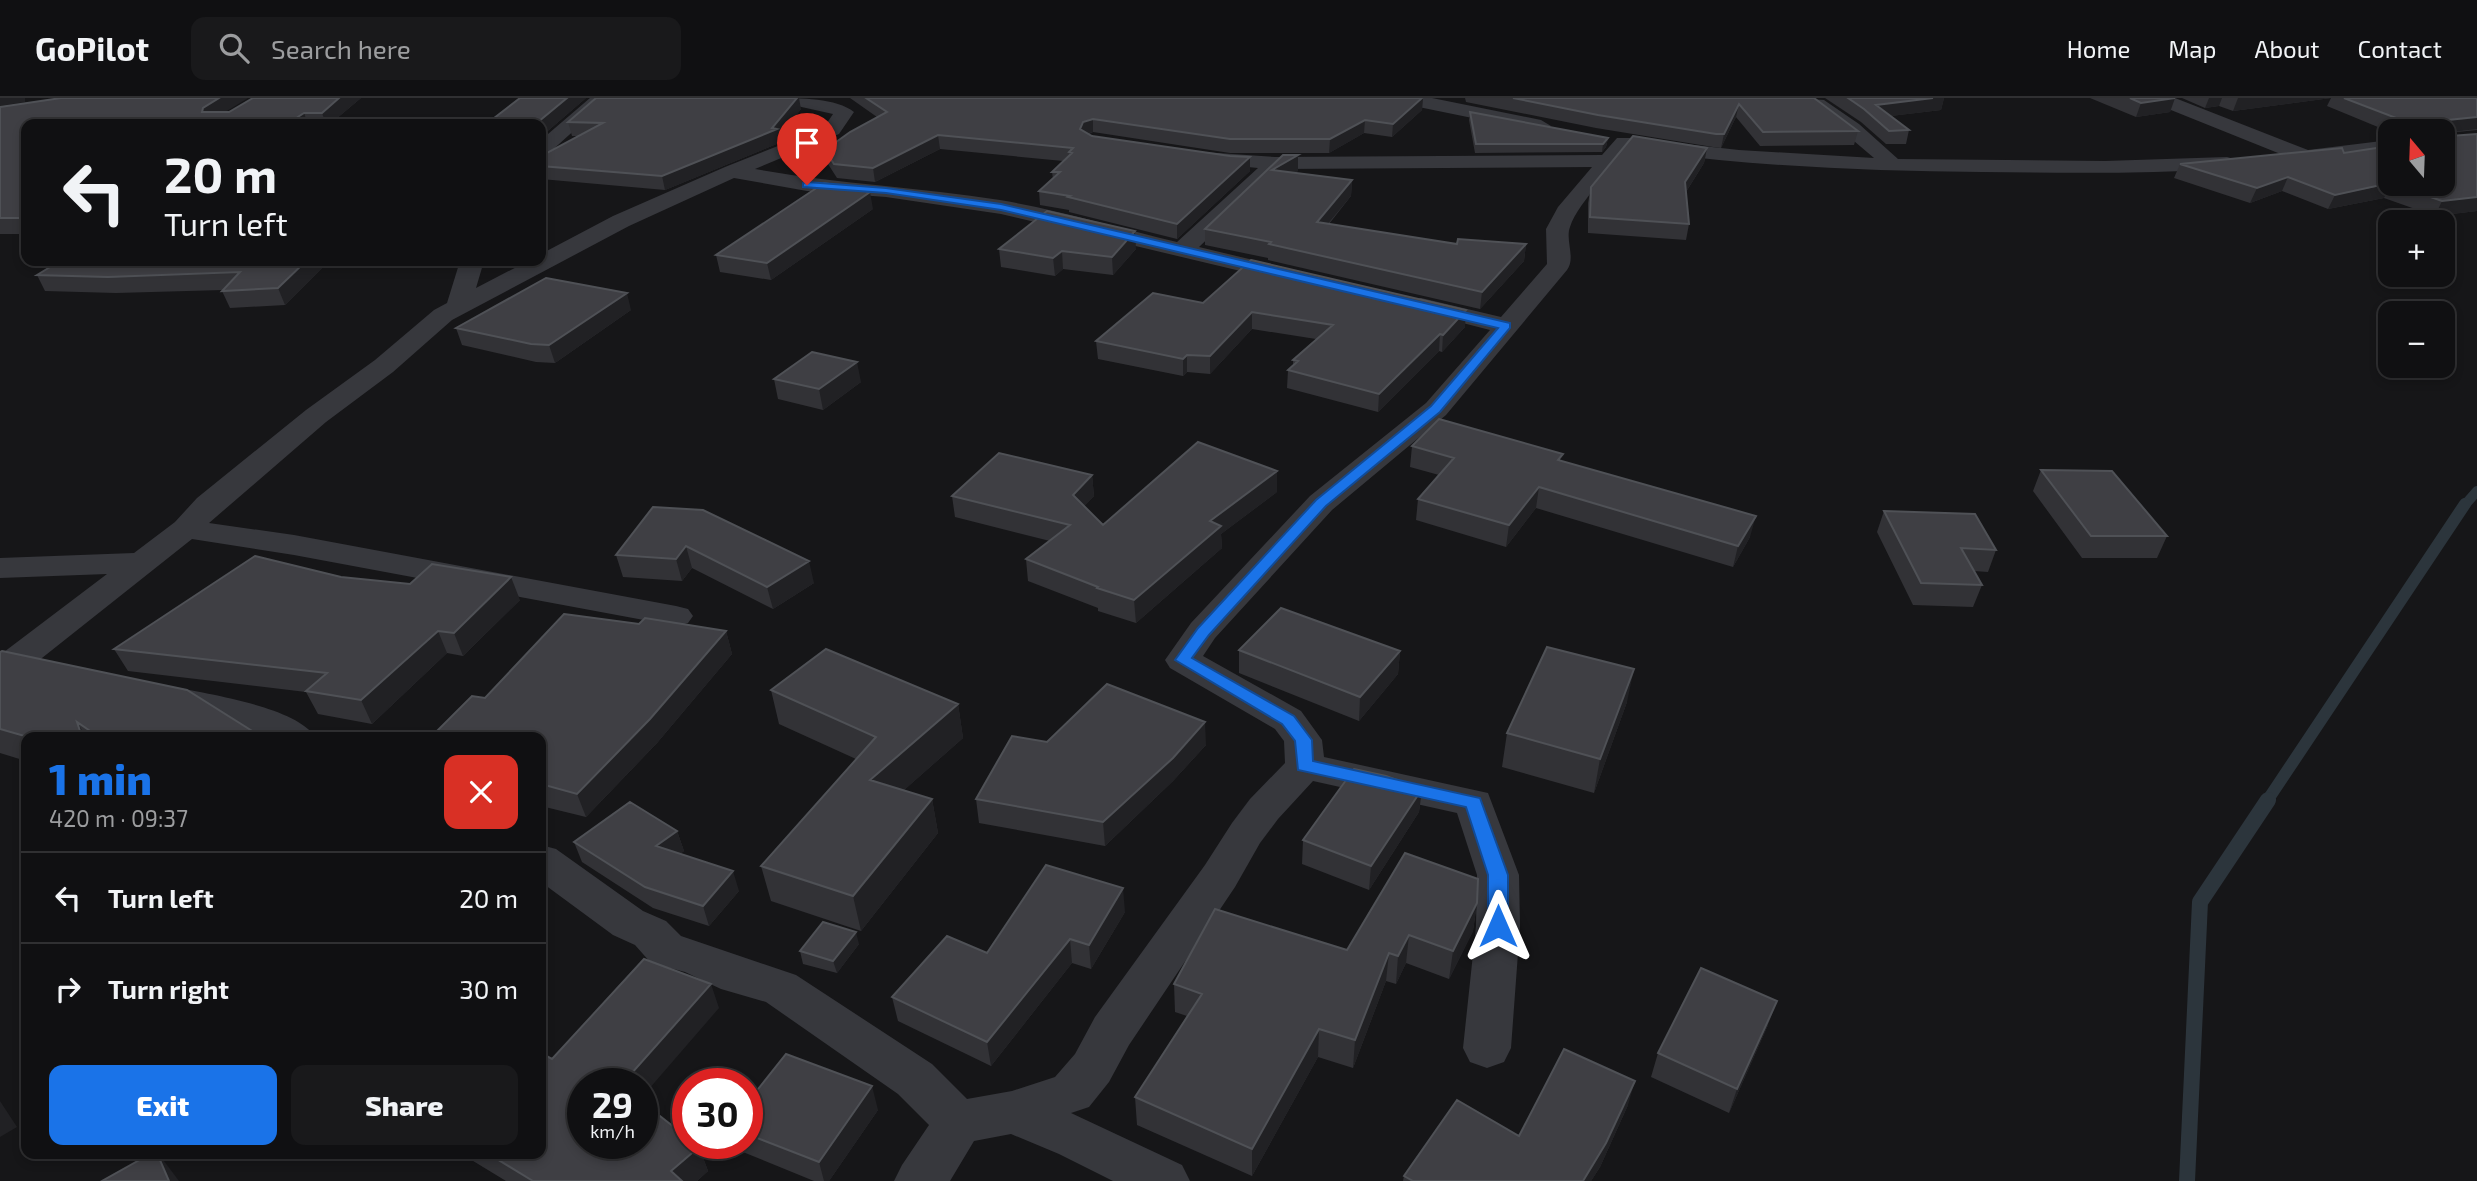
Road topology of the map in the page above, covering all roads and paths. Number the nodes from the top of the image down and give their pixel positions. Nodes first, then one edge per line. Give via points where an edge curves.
1 (601, 98) edge
2 (786, 98) edge
3 (1404, 98) edge
4 (1805, 98) edge
5 (2158, 98) edge
6 (1558, 129) edge
7 (546, 146) edge
8 (1613, 147) junction
9 (2378, 148) edge
10 (1189, 156) edge
11 (2307, 157) junction
12 (1275, 163) junction
13 (1893, 165) junction
14 (732, 171) junction
15 (1182, 250) junction
16 (546, 262) edge
17 (471, 266) edge
18 (538, 266) edge
19 (1317, 283) edge
20 (1406, 302) edge
21 (459, 305) junction
22 (1506, 326) junction
23 (186, 528) junction
24 (142, 563) junction
25 (0, 568) edge
26 (676, 616) dead end
27 (6, 668) edge
28 (52, 673) edge
29 (132, 690) edge
30 (286, 732) edge
31 (1305, 766) junction
32 (546, 864) edge
33 (1487, 1048) dead end
34 (1012, 1112) junction
35 (957, 1122) junction
36 (920, 1181) edge
37 (1164, 1181) edge

1 - 7 street
2 - 14 street via 845,111 832,130
3 - 6 street
4 - 13 street via 1854,129
5 - 11 street
8 - 12 street
8 - 13 street
8 - 22 street via 1557,229 1559,265
9 - 11 street
10 - 12 street
11 - 13 street via 2028,166
12 - 15 street
14 - 15 street via 807,185 1001,207
14 - 16 street via 621,221
15 - 19 street
17 - 21 street
18 - 21 street
20 - 22 street
21 - 23 street via 316,416
22 - 31 street via 1436,409 1321,503 1203,631 1183,660 1288,720 1303,740
23 - 24 street
23 - 26 street
24 - 25 street
24 - 27 street
27 - 28 street
29 - 30 street via 253,716
31 - 33 street via 1474,803 1498,875
31 - 34 street via 1264,809 1072,1092
32 - 35 street via 628,923 657,936 667,951 694,956 737,976 780,988 915,1079
34 - 35 street
34 - 37 street
35 - 36 street

